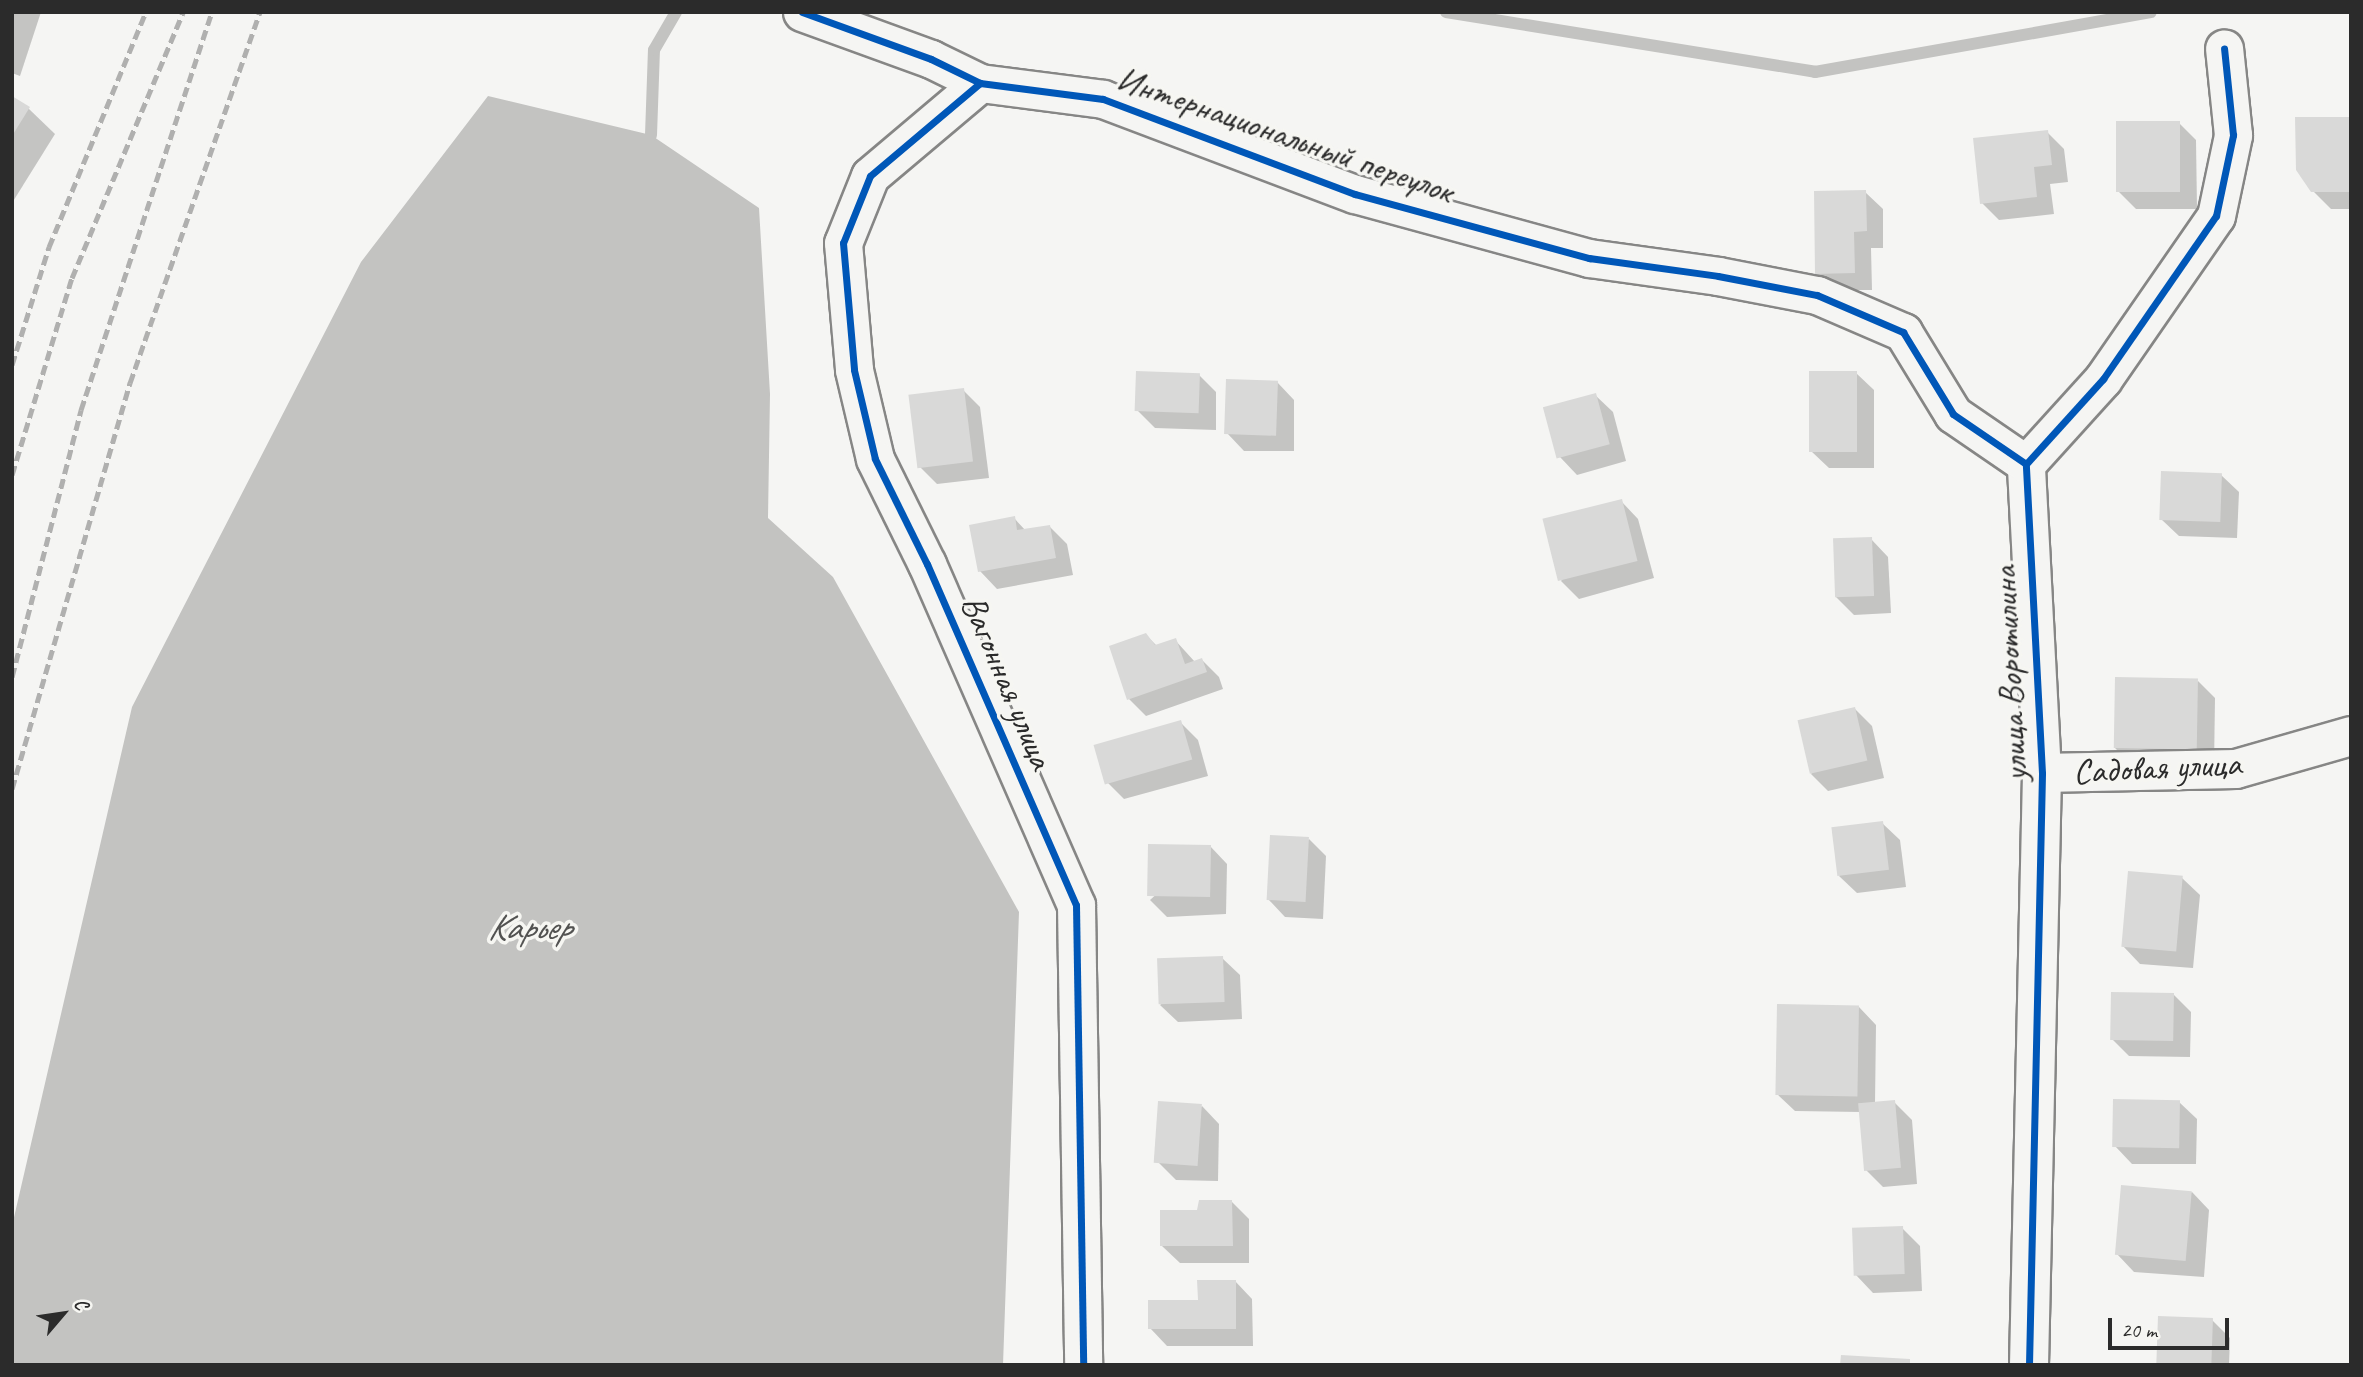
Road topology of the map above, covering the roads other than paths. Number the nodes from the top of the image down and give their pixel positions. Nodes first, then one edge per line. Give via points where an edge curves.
1 (802, 12) edge
2 (2224, 48) dead end
3 (979, 83) junction
4 (2026, 464) junction
5 (2351, 736) edge
6 (2042, 773) junction
7 (1083, 1365) edge
8 (2029, 1365) edge

1 - 3 street, Интернациональный переулок via 931,59
2 - 4 street via 2233,135 2216,216 2103,379
3 - 4 street, Интернациональный переулок via 1103,99 1356,194 1589,258 1817,295 1903,332 1953,414
3 - 7 street, Вагонная улица via 870,176 843,243 854,370 875,459 928,564 1076,905
4 - 6 street, улица Воротилина
5 - 6 street, Садовая улица via 2236,769
6 - 8 street, улица Воротилина

